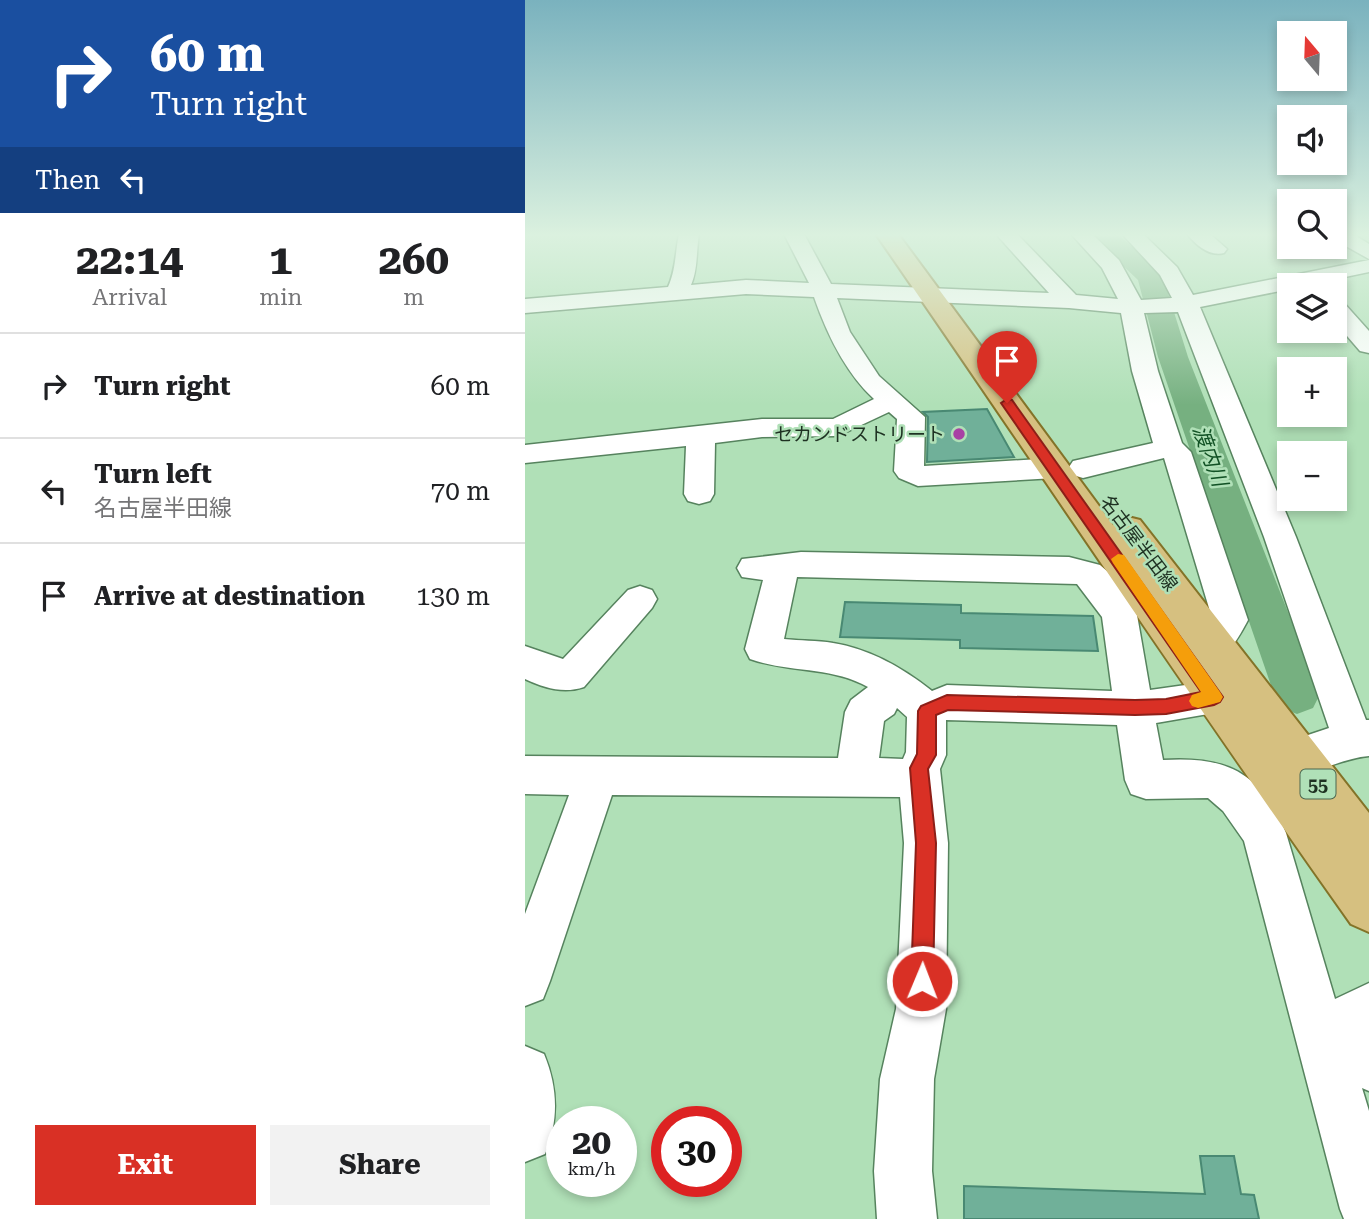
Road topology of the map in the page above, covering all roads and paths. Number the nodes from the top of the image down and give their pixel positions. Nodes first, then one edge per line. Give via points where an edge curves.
1 (692, 291) edge
2 (824, 291) edge
3 (860, 291) edge
4 (937, 291) edge
5 (939, 291) edge
6 (1059, 291) edge
7 (1126, 291) edge
8 (1177, 291) edge
9 (1273, 291) edge
10 (677, 292) joint
11 (941, 295) junction
12 (1069, 301) junction
13 (525, 306) edge
14 (1134, 306) junction
15 (1186, 311) junction
16 (1347, 321) edge
17 (1369, 346) edge
18 (891, 401) junction
19 (701, 434) junction
20 (1169, 448) junction
21 (525, 453) edge
22 (1069, 468) junction
23 (699, 494) dead end
24 (641, 599) dead end
25 (1213, 643) junction
26 (525, 661) edge
27 (889, 683) junction
28 (1214, 697) junction
29 (1135, 707) junction
30 (927, 711) junction
31 (1361, 738) edge
32 (1298, 756) junction
33 (525, 775) edge
34 (597, 776) junction
35 (856, 778) junction
36 (919, 778) junction
37 (1369, 852) edge
38 (1369, 906) edge
39 (525, 981) edge
40 (1369, 1008) edge
41 (1369, 1064) edge
42 (525, 1073) edge
43 (525, 1133) edge
44 (1369, 1209) edge
45 (907, 1219) edge

1 - 10 street
2 - 18 street via 838,332 870,381
3 - 11 street
4 - 11 main road, 名古屋半田線 / 55
5 - 11 main road, 名古屋半田線 / 55
6 - 12 street
7 - 14 street
8 - 15 street
9 - 15 street
10 - 13 street
11 - 12 street
11 - 22 main road, 名古屋半田線 / 55
12 - 14 street
14 - 15 street
14 - 20 street
15 - 31 street
16 - 17 street
18 - 19 street via 838,427
18 - 22 street via 911,416 909,471 918,476
19 - 21 street via 599,449
19 - 23 street
20 - 22 street
20 - 25 street via 1177,452 1230,620
22 - 25 main road, 名古屋半田線 / 55
22 - 28 main road, 名古屋半田線 / 55
24 - 26 street via 571,676 547,672
25 - 32 main road, 名古屋半田線 / 55
27 - 29 street via 838,658 778,655 763,649 769,567 1069,569 1088,574 1119,615
27 - 30 street
27 - 35 street via 880,702 865,712
28 - 29 street
28 - 38 main road, 名古屋半田線 / 55
29 - 30 street via 947,702
29 - 44 street via 1146,780 1207,776 1241,797 1264,833
30 - 36 street via 926,755
31 - 32 street
32 - 37 main road, 名古屋半田線 / 55
33 - 34 street
34 - 35 street
34 - 39 street
35 - 36 street
36 - 45 street via 926,843 922,995 907,1079 902,1171
40 - 41 street via 1353,1017
42 - 43 street via 530,1117

